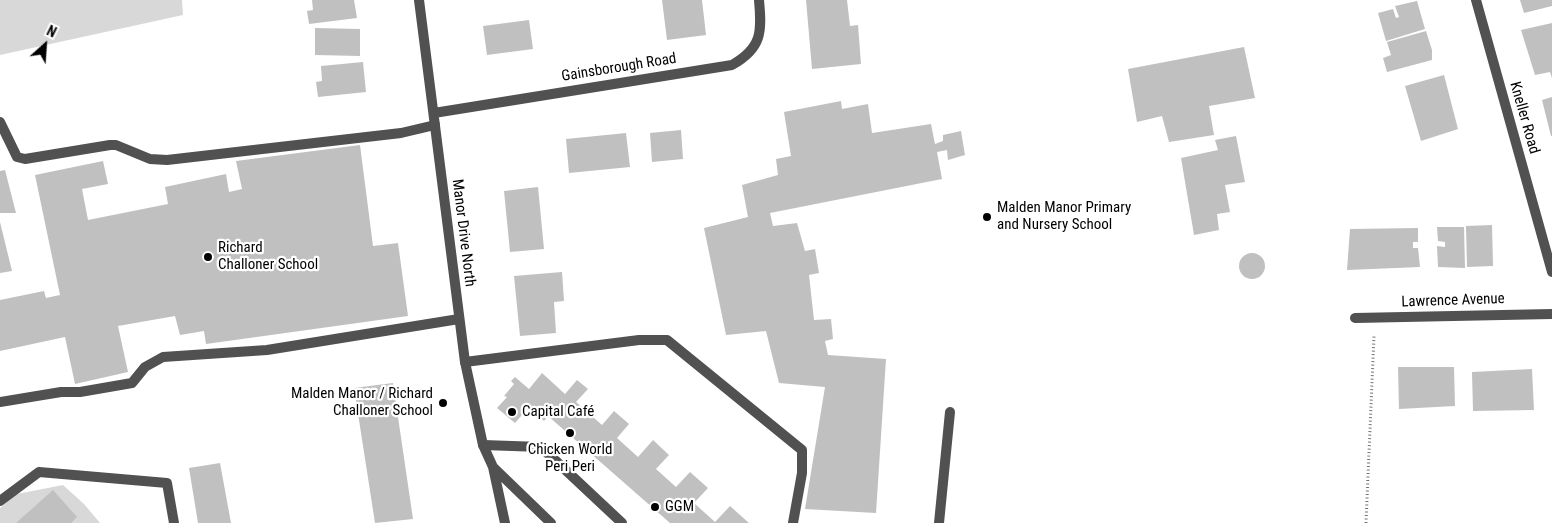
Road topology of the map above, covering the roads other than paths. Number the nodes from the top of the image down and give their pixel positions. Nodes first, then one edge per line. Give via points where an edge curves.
1 (419, 0) edge
2 (759, 0) edge
3 (1476, 0) edge
4 (434, 113) junction
5 (0, 122) edge
6 (435, 125) junction
7 (1552, 272) edge
8 (1552, 314) edge
9 (1355, 318) dead end
10 (459, 319) junction
11 (465, 362) junction
12 (0, 402) edge
13 (950, 412) dead end
14 (483, 445) junction
15 (492, 466) junction
16 (0, 502) edge
17 (174, 523) edge
18 (505, 523) edge
19 (551, 523) edge
20 (622, 523) edge
21 (793, 523) edge
22 (939, 523) edge

1 - 4 street, Manor Drive North
2 - 4 street, Gainsborough Road via 758,40 749,56 732,65
3 - 7 street, Kneller Road
4 - 6 street, Manor Drive North
5 - 6 street via 17,157 25,159 116,145 150,158 167,160 401,133
6 - 10 street, Manor Drive North
8 - 9 street, Lawrence Avenue
10 - 11 street, Manor Drive North
10 - 12 street via 268,350 163,357 146,367 132,383
11 - 14 street, Manor Drive North
11 - 21 street via 639,340 667,340 802,450 802,473
13 - 22 street
14 - 15 street, Manor Drive North
14 - 20 street via 541,447
15 - 18 street, Manor Drive North
15 - 19 street, Manor Drive North
16 - 17 street via 39,472 167,483

